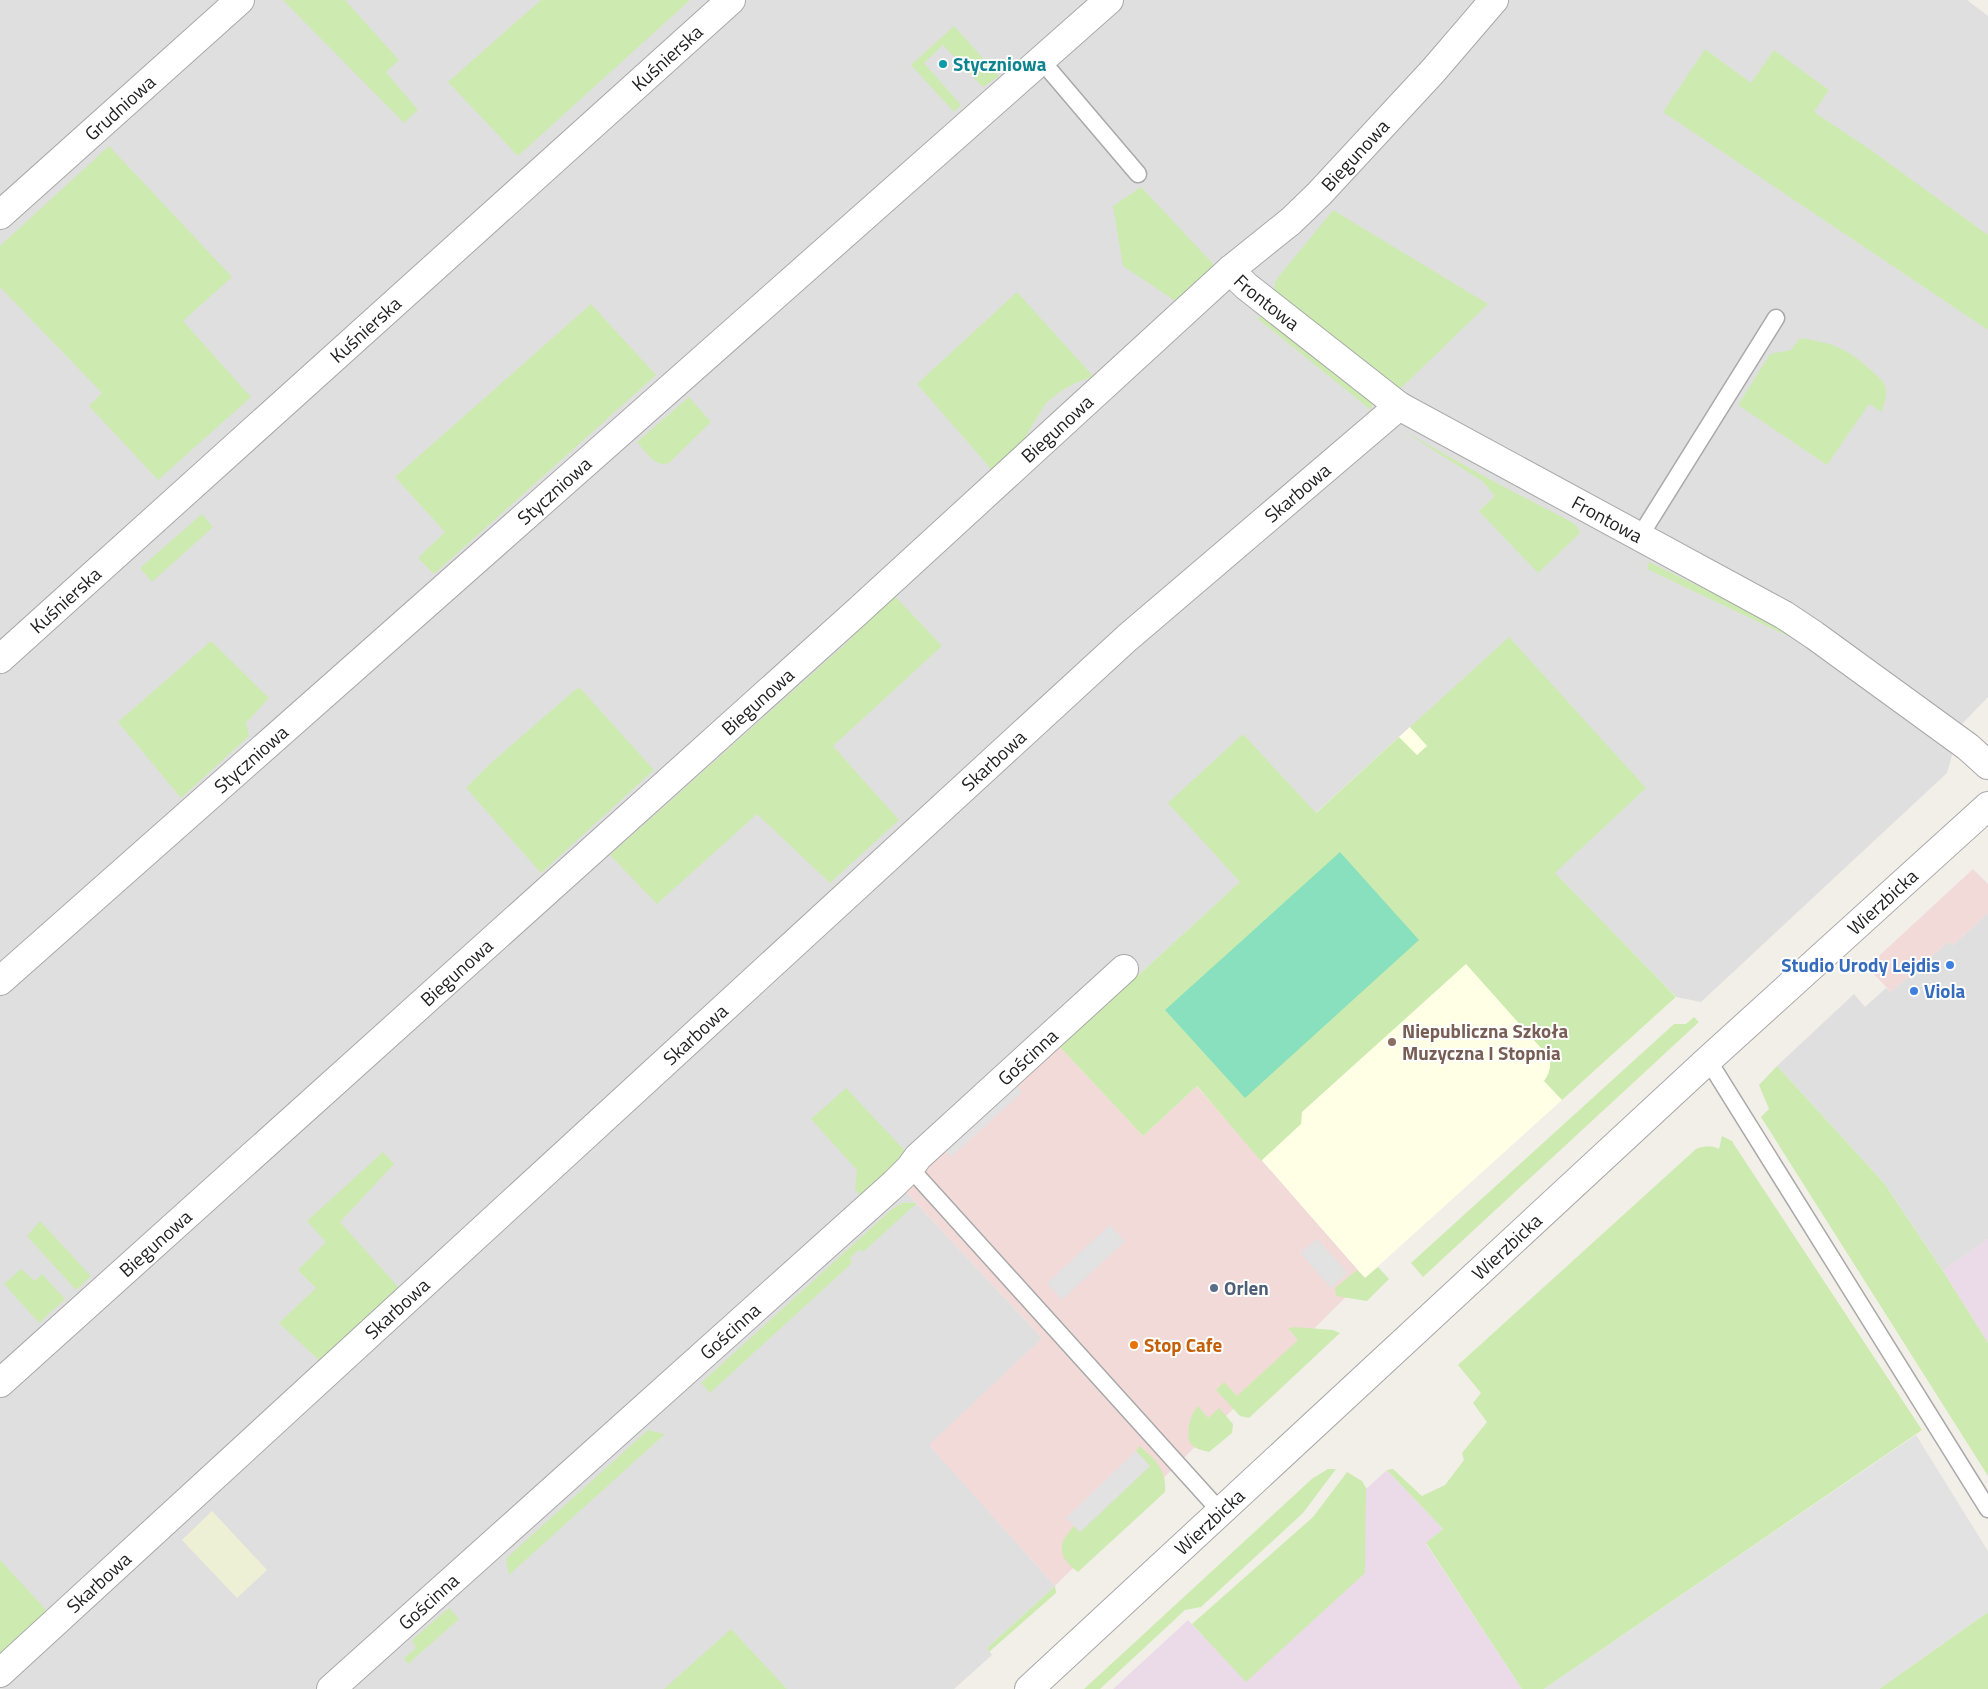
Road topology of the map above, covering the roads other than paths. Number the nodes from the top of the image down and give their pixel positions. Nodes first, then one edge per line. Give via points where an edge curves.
1 (240, 0) edge
2 (731, 0) edge
3 (1109, 0) edge
4 (1494, 0) edge
5 (1041, 60) junction
6 (1138, 174) dead end
7 (0, 216) edge
8 (1230, 270) junction
9 (1776, 318) dead end
10 (1398, 406) junction
11 (1640, 536) junction
12 (0, 659) edge
13 (1988, 765) edge
14 (1988, 806) edge
15 (1124, 969) dead end
16 (0, 980) edge
17 (1708, 1060) junction
18 (910, 1168) junction
19 (0, 1383) edge
20 (1988, 1509) edge
21 (1220, 1511) junction
22 (0, 1673) edge
23 (331, 1689) edge
24 (1029, 1689) edge

1 - 7 street, Grudniowa
2 - 12 street, Kuśnierska
3 - 5 street, Styczniowa
4 - 8 street, Biegunowa via 1319,194
5 - 6 lane
5 - 16 street, Styczniowa
8 - 10 street, Frontowa
8 - 19 street, Biegunowa via 857,612
9 - 11 lane
10 - 11 street, Frontowa
10 - 22 street, Skarbowa via 1127,638
11 - 13 street, Frontowa via 1792,620 1968,747
14 - 17 street, Wierzbicka
15 - 18 street, Gościnna via 918,1157
17 - 20 lane
17 - 21 street, Wierzbicka
18 - 21 lane
18 - 23 street, Gościnna
21 - 24 street, Wierzbicka

